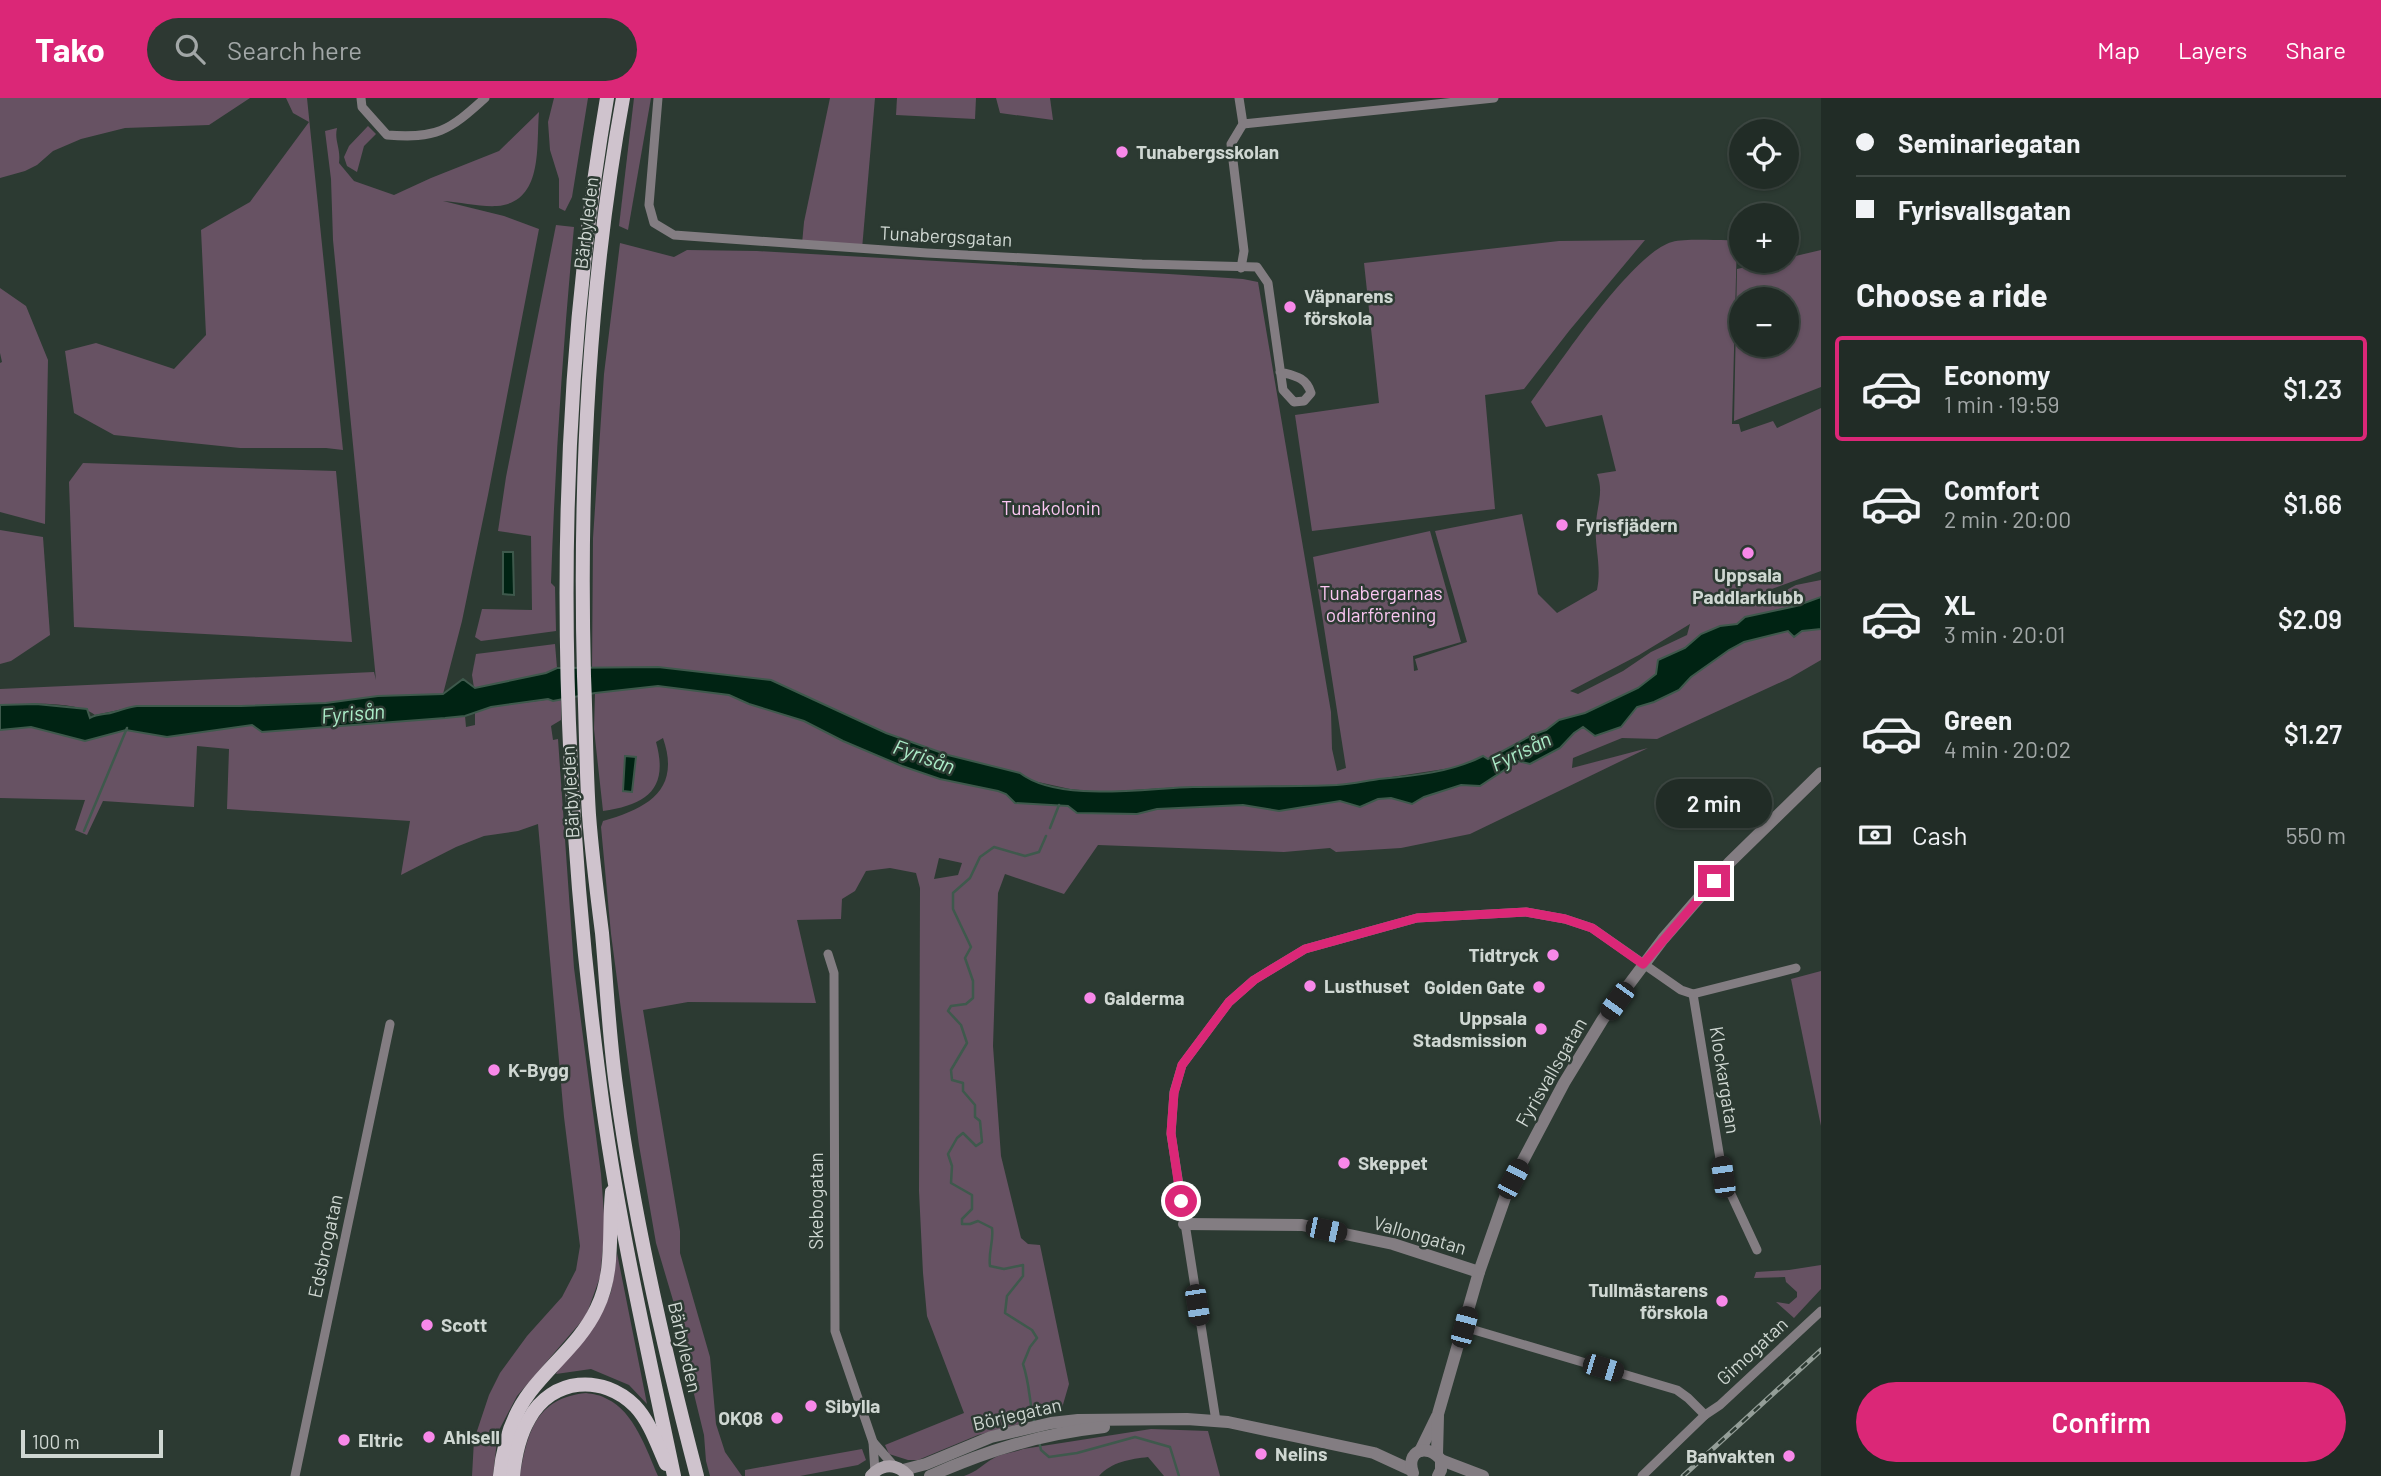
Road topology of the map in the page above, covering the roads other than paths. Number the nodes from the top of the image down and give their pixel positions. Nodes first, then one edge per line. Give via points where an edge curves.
1 (361, 98) edge
2 (485, 98) edge
3 (607, 98) edge
4 (623, 98) edge
5 (658, 98) edge
6 (1239, 98) edge
7 (1494, 98) edge
8 (1243, 124) junction
9 (1241, 268) junction
10 (1280, 372) dead end
11 (1821, 773) edge
12 (828, 954) dead end
13 (1643, 964) junction
14 (1796, 968) dead end
15 (1693, 994) junction
16 (390, 1024) dead end
17 (613, 1173) junction
18 (1184, 1224) junction
19 (1757, 1250) dead end
20 (1479, 1272) junction
21 (1821, 1311) edge
22 (1464, 1327) junction
23 (1438, 1414) junction
24 (1705, 1415) junction
25 (1216, 1421) junction
26 (1025, 1434) junction
27 (873, 1442) junction
28 (1374, 1453) junction
29 (1417, 1453) junction
30 (1439, 1457) junction
31 (902, 1471) edge
32 (872, 1474) edge
33 (1414, 1474) edge
34 (295, 1476) edge
35 (500, 1476) edge
36 (513, 1476) edge
37 (673, 1476) edge
38 (697, 1476) edge
39 (930, 1476) edge
40 (1438, 1476) edge
41 (1483, 1476) edge
42 (1642, 1476) edge

1 - 2 street via 362,107 387,135 416,138 442,131
3 - 17 main road, Bärbyleden via 575,342 565,596 572,818
4 - 38 main road, Bärbyleden via 592,342 585,460 582,596 589,815 616,1089 631,1184 670,1373
5 - 9 street, Tunabergsgatan via 649,205 654,223 674,235
6 - 8 street
7 - 8 street
8 - 9 street via 1231,144 1244,251
9 - 10 street via 1257,267 1268,283
11 - 13 street, Fyrisvallsgatan via 1730,862
12 - 27 street, Skebogatan via 834,973 835,1331
13 - 15 street
13 - 18 street via 1592,928 1526,912 1417,918 1305,949 1254,980 1229,1002 1182,1065 1171,1133
13 - 20 street, Fyrisvallsgatan via 1564,1083 1508,1189
14 - 15 street
15 - 19 street, Klockargatan via 1723,1177
16 - 34 street, Edsbrogatan
17 - 35 main road via 609,1262 602,1297 579,1337 516,1413
17 - 37 main road, Bärbyleden
18 - 20 street, Vallongatan via 1302,1225 1393,1244
18 - 25 street
20 - 22 street, Fyrisvallsgatan
21 - 24 street, Gimogatan
22 - 23 street, Fyrisvallsgatan
22 - 24 street via 1676,1390
23 - 29 street, Fyrisvallsgatan
23 - 30 street, Fyrisvallsgatan
24 - 42 street, Gimogatan
25 - 26 street, Börjegatan via 1187,1419
25 - 28 street, Börjegatan
26 - 31 street, Börjegatan via 991,1437
26 - 39 street, Börjegatan
27 - 31 street, Skebogatan
27 - 32 street, Skebogatan
28 - 29 street, Börjegatan
28 - 33 street, Börjegatan
29 - 30 street, Börjegatan via 1428,1450
29 - 33 street, Fyrisvallsgatan
30 - 40 street, Fyrisvallsgatan
30 - 41 street
31 - 32 main road via 884,1466
36 - 37 main road via 520,1439 535,1409 554,1393 586,1384 621,1394 636,1408

